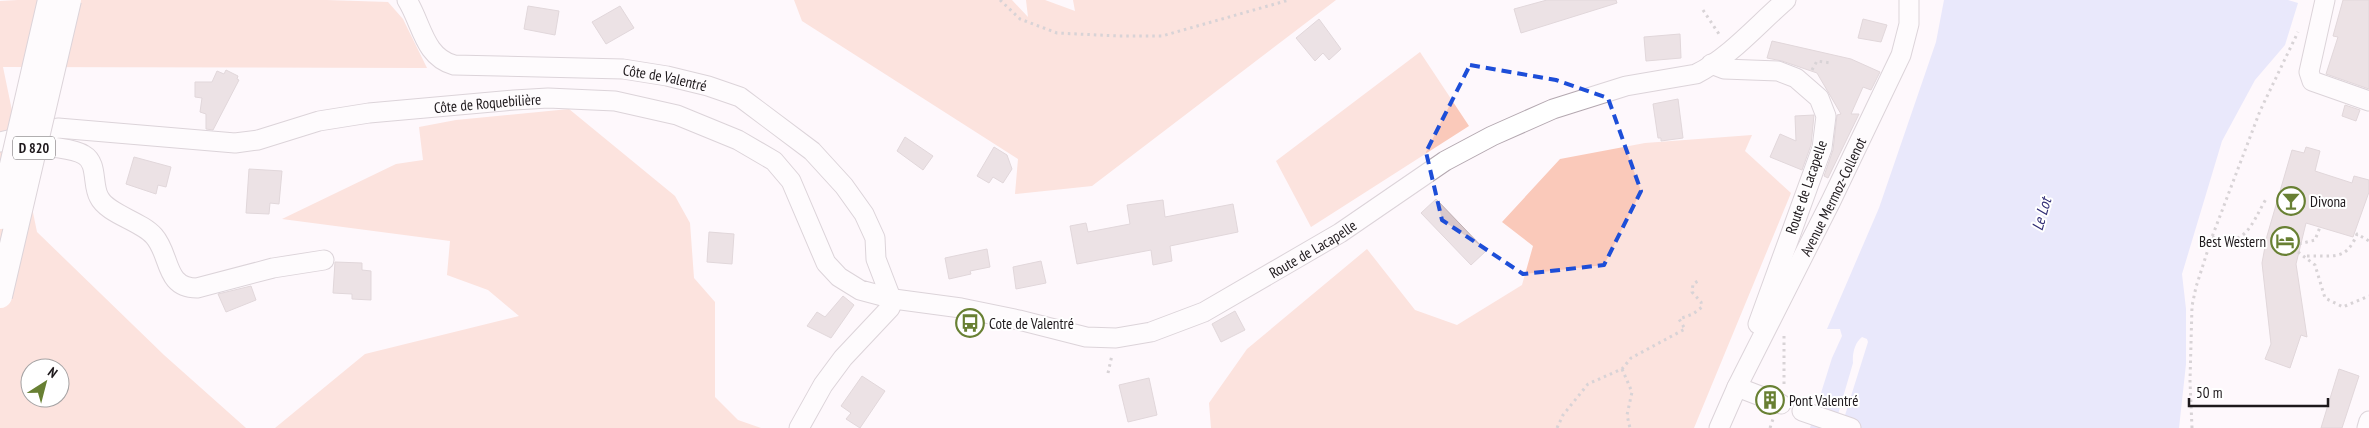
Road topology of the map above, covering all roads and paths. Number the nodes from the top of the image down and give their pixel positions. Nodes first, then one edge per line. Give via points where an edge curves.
1 (50, 0) edge
2 (69, 0) edge
3 (407, 0) edge
4 (1000, 0) edge
5 (1289, 0) edge
6 (1786, 0) edge
7 (1910, 0) edge
8 (2325, 0) edge
9 (1703, 10) dead end
10 (2300, 28) dead end
11 (1724, 42) dead end
12 (1711, 64) junction
13 (2369, 100) edge
14 (27, 136) junction
15 (0, 142) edge
16 (2266, 200) dead end
17 (0, 217) edge
18 (2320, 227) dead end
19 (2212, 236) junction
20 (2369, 241) edge
21 (2300, 244) dead end
22 (2298, 252) dead end
23 (2306, 256) junction
24 (876, 259) junction
25 (324, 260) dead end
26 (1698, 281) dead end
27 (860, 290) junction
28 (0, 296) edge
29 (2369, 296) edge
30 (892, 298) junction
31 (1112, 354) dead end
32 (1622, 369) junction
33 (1108, 373) dead end
34 (1737, 387) junction
35 (1781, 404) dead end
36 (1802, 411) dead end
37 (2369, 421) edge
38 (799, 428) edge
39 (1557, 428) edge
40 (1630, 428) edge
41 (1719, 428) edge
42 (1851, 428) edge
43 (2192, 428) edge
44 (2367, 428) edge

1 - 17 main road, D 820, bridge
2 - 28 main road, D 820, bridge
3 - 24 street, Côte de Valentré via 430,50 442,62 454,65 623,69 667,76 740,97 812,151 844,186 864,214 874,238
4 - 5 path via 1020,19 1057,33 1153,36
6 - 12 street, Route de Lacapelle
7 - 34 street, Avenue Mermoz-Collenot via 1909,24 1901,55
8 - 13 street via 2309,72 2312,80
9 - 11 path
10 - 19 path via 2260,111
12 - 30 street, Route de Lacapelle via 1696,74 1626,86 1557,107 1492,136 1445,161 1340,233 1270,275 1204,312 1151,332 1116,338 1086,337 961,308
12 - 34 street, Route de Lacapelle via 1724,69 1778,71 1796,78 1819,98 1826,116 1822,148
14 - 15 street, Côte de Roquebilière
14 - 25 street via 44,145 84,155 91,161 99,198 155,237 173,278 188,288
14 - 27 street, Côte de Roquebilière via 58,128 83,128 235,144 319,121 369,113 531,99 615,101 677,115 738,140 774,161 791,181 826,263 839,277
16 - 19 path via 2242,236 2234,241 2224,241
18 - 21 path via 2315,240
19 - 43 path via 2192,306
20 - 23 path via 2357,234 2349,250 2339,256
22 - 23 path
23 - 29 path via 2315,265 2325,298 2343,307
24 - 27 street
24 - 30 street, Côte de Valentré
26 - 32 path via 1693,284 1692,292 1702,307 1679,319 1685,329 1631,358
27 - 30 street, Côte de Roquebilière
30 - 38 street via 890,308 843,358 823,385
31 - 33 path
32 - 39 path via 1588,384 1563,415
32 - 40 path via 1632,392 1627,415
34 - 35 street
34 - 41 street
36 - 42 street
37 - 44 street

